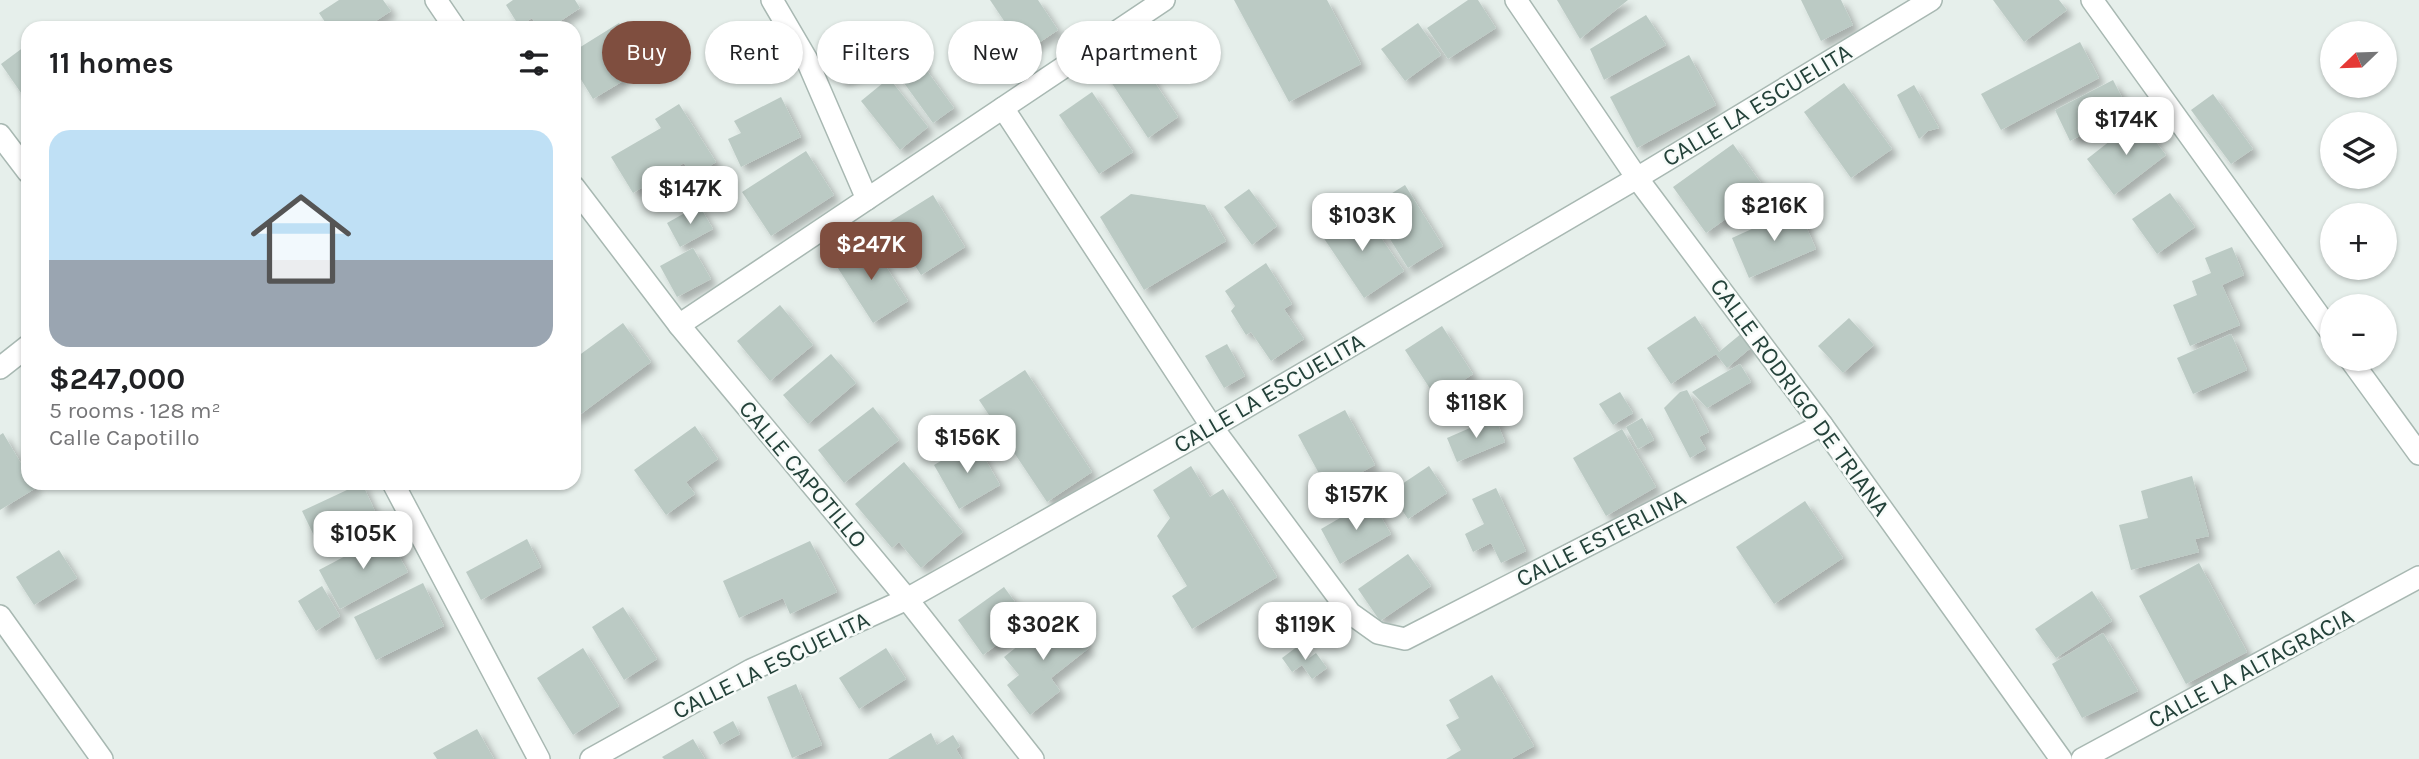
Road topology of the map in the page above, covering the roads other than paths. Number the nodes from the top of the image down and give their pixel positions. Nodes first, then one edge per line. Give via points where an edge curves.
1 (436, 0) edge
2 (772, 0) edge
3 (1164, 0) edge
4 (1516, 0) edge
5 (1931, 0) edge
6 (2092, 0) edge
7 (450, 21) edge
8 (1003, 108) junction
9 (0, 135) edge
10 (21, 163) edge
11 (1637, 177) junction
12 (581, 196) edge
13 (867, 199) junction
14 (2320, 317) edge
15 (679, 325) junction
16 (21, 352) edge
17 (0, 368) edge
18 (2359, 371) edge
19 (1822, 425) junction
20 (1212, 427) junction
21 (2419, 454) edge
22 (397, 490) edge
23 (2419, 577) edge
24 (908, 599) junction
25 (0, 617) edge
26 (102, 759) edge
27 (539, 759) edge
28 (592, 759) edge
29 (1033, 759) edge
30 (2061, 759) edge
31 (2082, 759) edge

1 - 7 street
2 - 13 street via 806,58
3 - 8 street
4 - 11 street, CALLE RODRIGO DE TRIANA
5 - 11 street, CALLE LA ESCUELITA
6 - 14 street
8 - 13 street
8 - 20 street
9 - 10 street
11 - 19 street, CALLE RODRIGO DE TRIANA
11 - 20 street, CALLE LA ESCUELITA
12 - 15 street, CALLE CAPOTILLO
13 - 15 street
15 - 24 street, CALLE CAPOTILLO
16 - 17 street
18 - 21 street
19 - 20 street, CALLE ESTERLINA via 1405,639 1378,633 1350,613
19 - 30 street, CALLE RODRIGO DE TRIANA
20 - 24 street, CALLE LA ESCUELITA
22 - 27 street
23 - 31 street, CALLE LA ALTAGRACIA
24 - 28 street, CALLE LA ESCUELITA via 751,670
24 - 29 street, CALLE CAPOTILLO
25 - 26 street

